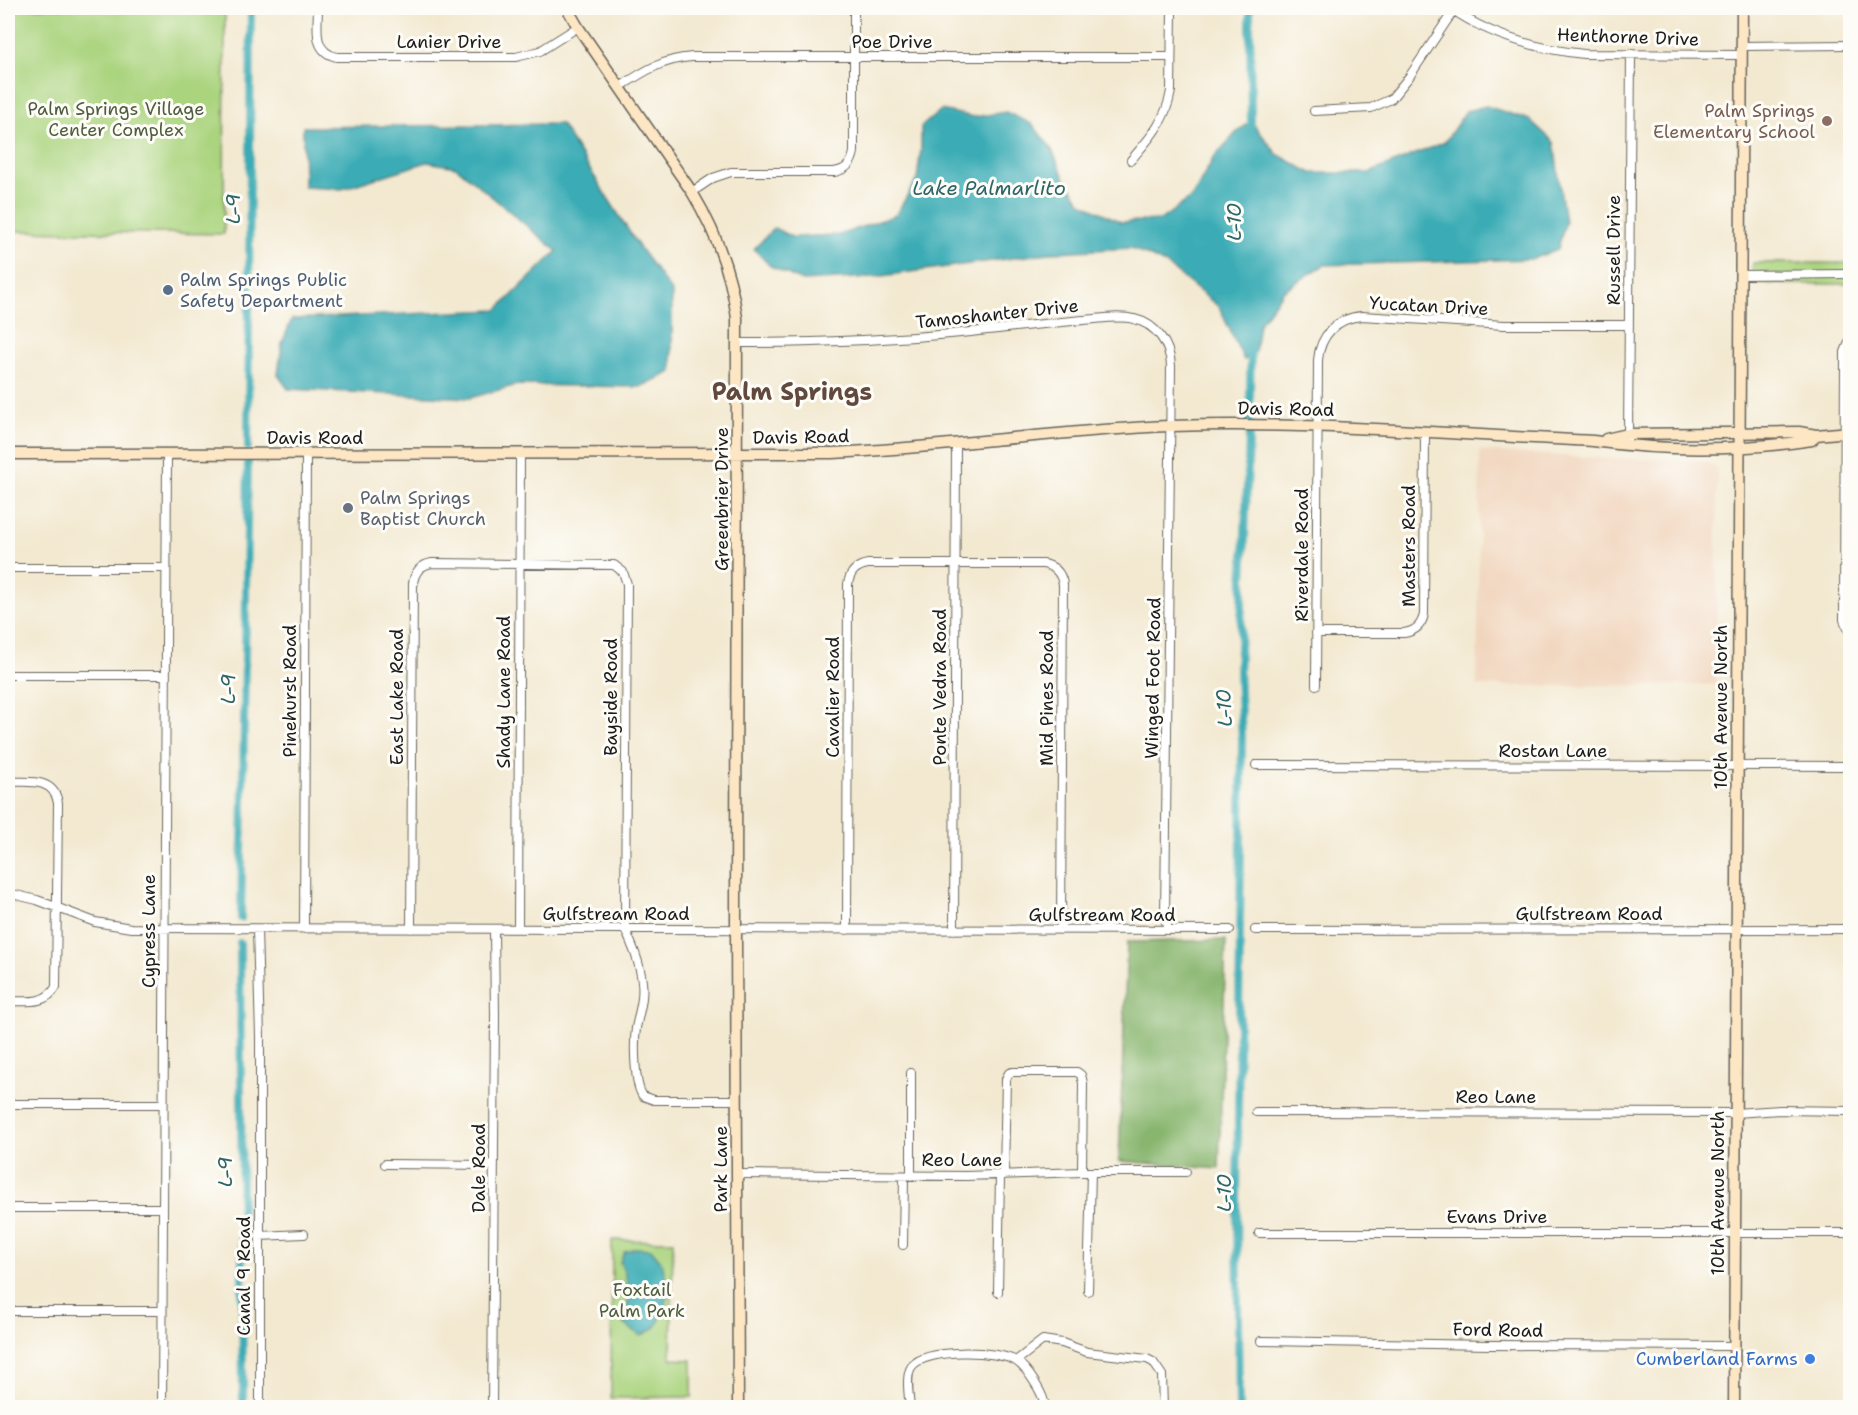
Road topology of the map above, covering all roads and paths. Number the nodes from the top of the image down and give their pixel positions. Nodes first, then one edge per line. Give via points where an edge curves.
1 (318, 8) edge
2 (567, 8) edge
3 (854, 8) edge
4 (1172, 8) edge
5 (1742, 8) edge
6 (1452, 9) edge
7 (578, 27) junction
8 (1851, 45) edge
9 (1742, 50) junction
10 (1630, 54) junction
11 (855, 57) junction
12 (1171, 57) junction
13 (620, 87) junction
14 (1314, 111) dead end
15 (1131, 159) dead end
16 (692, 192) junction
17 (1851, 274) edge
18 (1740, 275) junction
19 (1629, 325) junction
20 (1851, 340) edge
21 (738, 343) junction
22 (1170, 426) junction
23 (1317, 426) junction
24 (1425, 431) junction
25 (1847, 432) edge
26 (1739, 433) junction
27 (1629, 434) junction
28 (1816, 435) junction
29 (1593, 441) junction
30 (956, 445) junction
31 (1628, 446) junction
32 (1739, 448) junction
33 (8, 454) edge
34 (167, 454) junction
35 (306, 454) junction
36 (520, 454) junction
37 (738, 454) junction
38 (1847, 542) edge
39 (520, 563) junction
40 (956, 564) junction
41 (8, 568) edge
42 (166, 568) junction
43 (1849, 632) edge
44 (1316, 633) junction
45 (8, 675) edge
46 (166, 675) junction
47 (1316, 685) dead end
48 (1256, 765) dead end
49 (1737, 766) junction
50 (1851, 766) edge
51 (8, 782) edge
52 (8, 892) edge
53 (57, 908) junction
54 (164, 928) junction
55 (1736, 928) junction
56 (257, 929) junction
57 (304, 929) junction
58 (411, 929) junction
59 (494, 929) junction
60 (518, 929) junction
61 (625, 929) junction
62 (1851, 929) edge
63 (736, 930) junction
64 (847, 930) junction
65 (954, 930) junction
66 (1061, 930) junction
67 (1168, 930) junction
68 (1230, 930) dead end
69 (1255, 930) dead end
70 (8, 1001) edge
71 (911, 1073) dead end
72 (737, 1100) junction
73 (8, 1104) edge
74 (163, 1104) junction
75 (1851, 1111) edge
76 (1256, 1112) dead end
77 (1735, 1113) junction
78 (385, 1164) dead end
79 (494, 1165) junction
80 (1086, 1172) junction
81 (1186, 1172) dead end
82 (738, 1174) junction
83 (1002, 1175) junction
84 (908, 1176) junction
85 (8, 1208) edge
86 (163, 1208) junction
87 (1259, 1233) dead end
88 (1735, 1233) junction
89 (1851, 1233) edge
90 (304, 1234) dead end
91 (259, 1236) junction
92 (903, 1245) dead end
93 (1088, 1291) dead end
94 (998, 1292) dead end
95 (8, 1311) edge
96 (162, 1311) junction
97 (1261, 1341) dead end
98 (1734, 1346) junction
99 (1016, 1361) junction
100 (162, 1407) edge
101 (260, 1407) edge
102 (492, 1407) edge
103 (738, 1407) edge
104 (910, 1407) edge
105 (1045, 1407) edge
106 (1163, 1407) edge
107 (1734, 1407) edge

1 - 7 street, Lanier Drive via 318,43 325,53 337,57 516,57 540,51
2 - 7 street, Greenbrier Drive
3 - 11 street
4 - 12 street
5 - 9 street, 10th Avenue North
6 - 10 street, Henthorne Drive via 1492,32 1534,46 1584,54
6 - 14 street via 1391,99 1371,108
7 - 13 street, Greenbrier Drive
8 - 9 street, Henthorne Drive
9 - 10 street, Henthorne Drive
9 - 18 street, 10th Avenue North
10 - 19 street, Russell Drive
11 - 12 street, Poe Drive
11 - 13 street, Poe Drive via 679,58 654,65
11 - 16 street via 854,152 846,168 834,172 731,172
12 - 15 street via 1171,91 1165,115
13 - 16 street, Greenbrier Drive
16 - 21 street, Greenbrier Drive via 715,233 729,272
17 - 18 street
18 - 26 street, 10th Avenue North
19 - 23 street, Yucatan Drive via 1504,325 1350,318 1331,329 1319,348
19 - 27 street, Russell Drive
20 - 25 street via 1845,352
21 - 22 street, Tamoshanter Drive via 864,341 1132,318 1153,328 1168,348
21 - 37 street, Greenbrier Drive
22 - 23 street, Davis Road
22 - 30 street, Davis Road
22 - 67 street, Winged Foot Road via 1165,917
23 - 24 street, Davis Road
23 - 44 street, Riverdale Road
24 - 29 street, Davis Road
24 - 44 street, Masters Road via 1424,614 1420,625 1404,633
25 - 28 street, Davis Road
25 - 38 street
26 - 27 street, Davis Road
26 - 28 street, Davis Road
26 - 32 street, 10th Avenue North
27 - 29 street, Davis Road
27 - 31 street, Russell Drive
28 - 32 street, Davis Road via 1812,440
29 - 31 street, Davis Road
30 - 37 street, Davis Road
30 - 40 street, Ponte Vedra Road
31 - 32 street, Davis Road
32 - 49 street, 10th Avenue North
33 - 34 street, Davis Road
34 - 35 street, Davis Road
34 - 42 street, Cypress Lane
35 - 36 street, Davis Road
35 - 57 street, Pinehurst Road
36 - 37 street, Davis Road
36 - 39 street, Shady Lane Road
37 - 63 street, Greenbrier Drive
38 - 43 street via 1844,620
39 - 58 street, East Lake Road via 432,563 421,567 414,577
39 - 60 street, Shady Lane Road
39 - 61 street, Bayside Road via 608,563 619,567 626,578
40 - 64 street, Cavalier Road via 868,564 856,568 849,578
40 - 65 street, Ponte Vedra Road
40 - 66 street, Mid Pines Road via 1043,564 1055,568 1062,578
41 - 42 street
42 - 46 street, Cypress Lane
44 - 47 street, Riverdale Road
45 - 46 street
46 - 54 street, Cypress Lane
48 - 49 street, Rostan Lane
49 - 50 street, Rostan Lane
49 - 55 street, 10th Avenue North
51 - 53 street via 45,784 57,797
52 - 53 street, Gulfstream Road
53 - 54 street, Gulfstream Road via 109,925
53 - 70 street via 53,993 43,1000
54 - 56 street, Gulfstream Road
54 - 74 street, Cypress Lane
55 - 62 street, Gulfstream Road
55 - 69 street, Gulfstream Road
55 - 77 street, 10th Avenue North
56 - 57 street, Gulfstream Road
56 - 91 street, Canal 9 Road
57 - 58 street, Gulfstream Road
58 - 59 street, Gulfstream Road
59 - 60 street, Gulfstream Road
59 - 79 street, Dale Road
60 - 61 street, Gulfstream Road
61 - 63 street, Gulfstream Road
61 - 72 street via 643,984 636,1034 640,1092 654,1100
63 - 64 street, Gulfstream Road
63 - 72 street, Park Lane
64 - 65 street, Gulfstream Road
65 - 66 street, Gulfstream Road
66 - 67 street, Gulfstream Road
67 - 68 street, Gulfstream Road
71 - 84 street
72 - 82 street, Park Lane
73 - 74 street
74 - 86 street, Cypress Lane
75 - 77 street, Reo Lane
76 - 77 street, Reo Lane
77 - 88 street, 10th Avenue North
78 - 79 street
79 - 102 street, Dale Road
80 - 81 street, Reo Lane
80 - 83 street, Reo Lane
80 - 83 street via 1081,1075 1012,1072 1006,1079
80 - 93 street
82 - 84 street, Reo Lane
82 - 103 street, Park Lane
83 - 84 street, Reo Lane
83 - 94 street
84 - 92 street
85 - 86 street
86 - 96 street, Cypress Lane
87 - 88 street, Evans Drive
88 - 89 street, Evans Drive
88 - 98 street, 10th Avenue North
90 - 91 street
91 - 101 street, Canal 9 Road
95 - 96 street
96 - 100 street, Cypress Lane
97 - 98 street, Ford Road
98 - 107 street, 10th Avenue North
99 - 104 street via 980,1353 924,1358 910,1370
99 - 105 street via 1041,1392
99 - 106 street via 1043,1340 1087,1353 1147,1359 1157,1365 1162,1375

